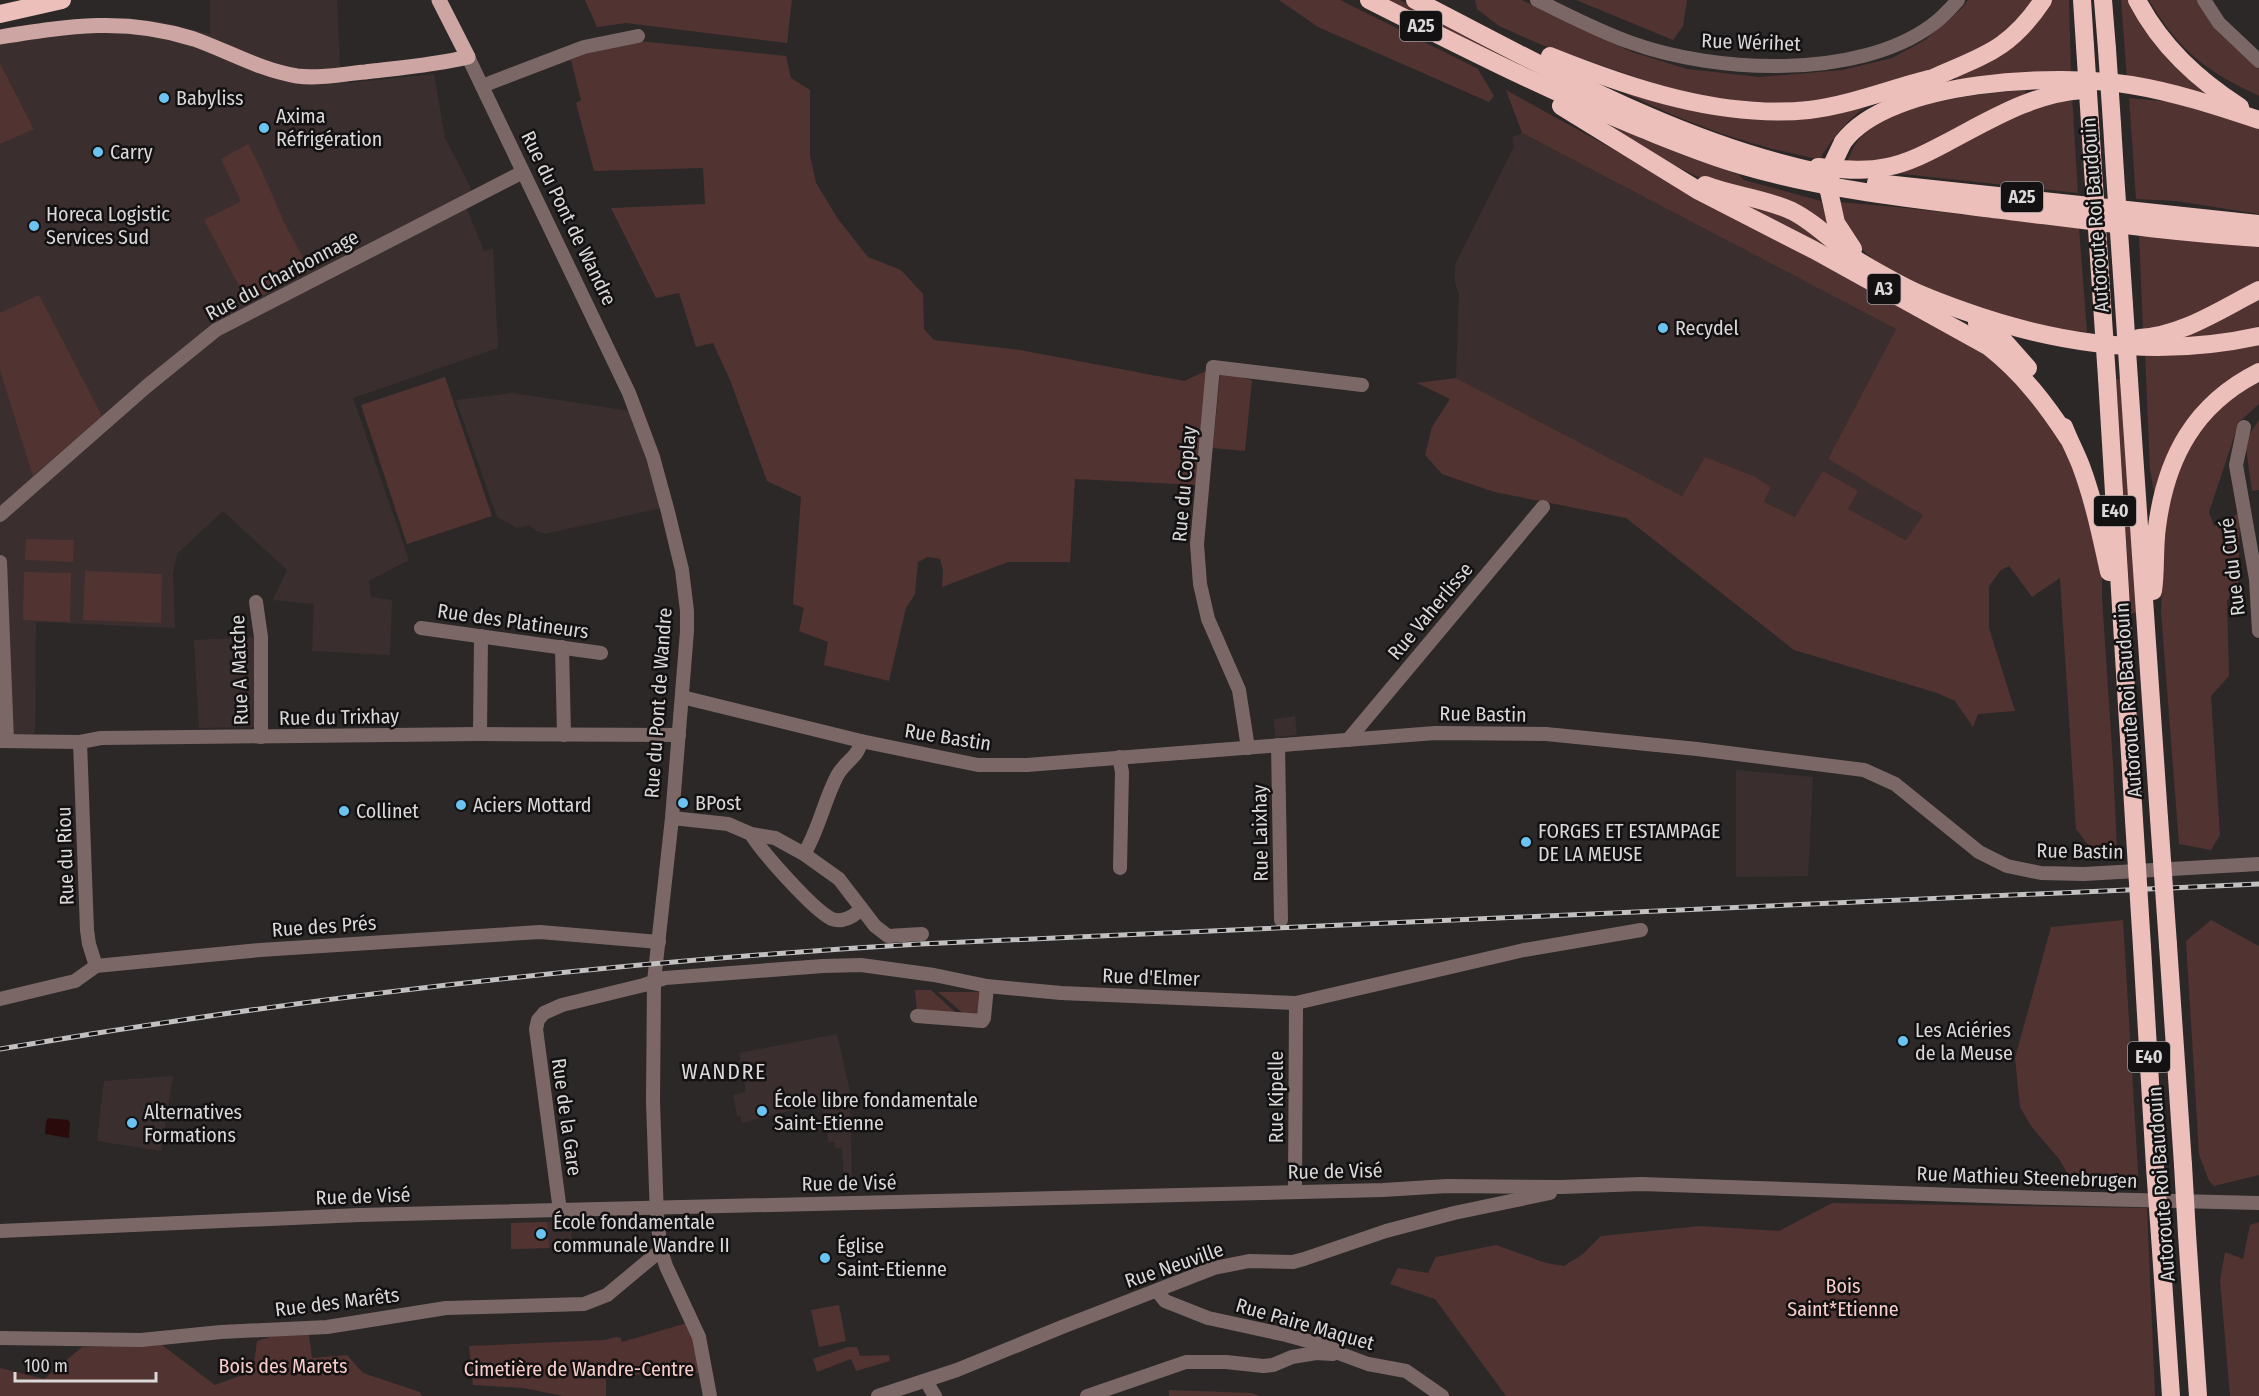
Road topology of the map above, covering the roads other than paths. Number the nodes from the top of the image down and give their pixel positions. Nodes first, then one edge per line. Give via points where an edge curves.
1 (62, 0) edge
2 (439, 0) edge
3 (1369, 0) edge
4 (1415, 0) edge
5 (1537, 0) edge
6 (1958, 0) edge
7 (2043, 0) edge
8 (2082, 0) edge
9 (2103, 0) edge
10 (2137, 0) edge
11 (2204, 0) edge
12 (0, 14) edge
13 (638, 36) dead end
14 (0, 37) edge
15 (1489, 37) junction
16 (468, 57) junction
17 (2259, 61) edge
18 (1499, 66) junction
19 (2193, 71) junction
20 (1929, 79) junction
21 (482, 86) junction
22 (2167, 93) junction
23 (2259, 107) edge
24 (2259, 119) edge
25 (1846, 138) junction
26 (1786, 165) junction
27 (523, 172) junction
28 (1672, 173) junction
29 (2259, 224) edge
30 (2259, 238) edge
31 (1890, 278) junction
32 (2259, 290) edge
33 (1953, 307) junction
34 (2050, 336) junction
35 (2259, 336) edge
36 (2259, 372) edge
37 (1362, 385) dead end
38 (2244, 427) dead end
39 (2068, 438) junction
40 (1543, 507) dead end
41 (0, 515) edge
42 (0, 562) edge
43 (2258, 579) edge
44 (256, 602) dead end
45 (421, 628) dead end
46 (2259, 631) edge
47 (480, 636) junction
48 (2146, 637) junction
49 (2123, 643) junction
50 (562, 647) junction
51 (601, 653) dead end
52 (682, 698) junction
53 (480, 734) junction
54 (564, 735) junction
55 (679, 735) junction
56 (261, 737) junction
57 (1348, 740) junction
58 (4, 741) edge
59 (861, 741) junction
60 (80, 742) junction
61 (1278, 745) junction
62 (1248, 748) junction
63 (1119, 757) junction
64 (672, 818) junction
65 (751, 834) junction
66 (804, 854) junction
67 (2259, 864) edge
68 (1120, 868) dead end
69 (861, 908) junction
70 (1281, 920) dead end
71 (1641, 930) dead end
72 (922, 934) dead end
73 (659, 942) junction
74 (96, 966) junction
75 (654, 981) junction
76 (987, 986) junction
77 (0, 999) edge
78 (1296, 1003) junction
79 (917, 1016) dead end
80 (536, 1029) joint
81 (1699, 1186) joint
82 (1561, 1187) junction
83 (1295, 1191) junction
84 (2259, 1203) edge
85 (657, 1208) junction
86 (560, 1211) junction
87 (0, 1230) edge
88 (661, 1250) junction
89 (1157, 1291) junction
90 (0, 1338) edge
91 (1341, 1354) junction
92 (928, 1380) junction
93 (710, 1396) edge
94 (878, 1396) edge
95 (935, 1396) edge
96 (1087, 1396) edge
97 (1442, 1396) edge
98 (2170, 1396) edge
99 (2198, 1396) edge

1 - 12 highway
2 - 16 main road, Rue du Pont de Wandre
3 - 18 highway, A25
4 - 15 highway, A25
5 - 6 street, Rue Wérihet via 1634,44 1720,64 1758,65 1816,63 1866,55 1911,38 1931,26
7 - 20 highway, A3 via 2020,30 1996,50
8 - 49 highway, Autoroute Roi Baudouin / E40, bridge
9 - 48 highway, Autoroute Roi Baudouin / E40, bridge
10 - 19 highway via 2166,44
11 - 17 street via 2219,23
13 - 21 street via 584,47
14 - 16 main road via 69,26 110,24 158,29 277,71 314,77
15 - 20 highway, A3 via 1670,96 1734,108 1809,110
15 - 26 highway, A25 via 1661,122
16 - 21 street, Rue du Pont de Wandre
18 - 28 highway, A3
18 - 30 highway, A25 via 1700,152 1787,178 1900,198
19 - 23 highway via 2223,91
19 - 24 highway via 2213,90
20 - 25 highway, A3 via 1860,117
21 - 27 street, Rue du Pont de Wandre
22 - 24 highway
22 - 25 highway via 2129,85 2067,80 1974,87 1902,104 1864,122
22 - 26 highway via 2084,90 2052,94 1918,157 1885,168
25 - 31 highway, A3, bridge via 1830,173 1832,211 1849,244
26 - 29 highway, A25 via 1882,183
27 - 41 street, Rue du Charbonnage via 216,330
27 - 52 street, Rue du Pont de Wandre via 629,393 652,457 682,570 687,611
28 - 31 highway, A3 via 1793,212 1858,260
28 - 39 highway, A3 via 1989,347 2035,390
31 - 33 highway, A3
32 - 34 highway, A3 via 2159,336
33 - 34 highway, A3
33 - 39 highway, A3 via 2015,352 2044,390
34 - 35 highway, A3 via 2087,343 2158,347
36 - 48 highway via 2232,387 2202,415 2171,468 2157,529
37 - 62 street, Rue du Coplay via 1213,367 1197,554 1208,619 1239,690
38 - 43 street, Rue du Curé via 2236,465
39 - 49 highway, A3 via 2098,521
40 - 57 street, Rue Vaherlisse
42 - 58 street
43 - 46 street, Rue du Curé
44 - 56 street, Rue A Matche via 261,637
45 - 47 street, Rue des Platineurs
47 - 50 street, Rue des Platineurs
47 - 53 street
48 - 99 highway, Autoroute Roi Baudouin / E40, bridge
49 - 98 highway, Autoroute Roi Baudouin / E40, bridge
50 - 51 street, Rue des Platineurs
50 - 54 street
52 - 55 street, Rue du Pont de Wandre
52 - 59 street, Rue Bastin
53 - 54 street, Rue du Trixhay
53 - 56 street, Rue du Trixhay
54 - 55 street, Rue du Trixhay
55 - 64 street, Rue du Pont de Wandre
56 - 60 street, Rue du Trixhay via 101,738
57 - 61 street, Rue Bastin
57 - 67 street, Rue Bastin via 1435,733 1546,734 1864,770 1895,784 1979,852 2007,866 2041,873 2084,874
58 - 60 street, Rue du Trixhay
59 - 63 street, Rue Bastin via 978,765
59 - 66 street via 854,758 837,775
60 - 74 street, Rue du Riou via 87,930
61 - 62 street, Rue Bastin
61 - 70 street, Rue Laixhay
62 - 63 street, Rue Bastin
63 - 68 street
64 - 65 street via 728,824
64 - 73 street, Rue du Pont de Wandre
65 - 66 street via 775,838
65 - 69 street via 814,906 832,919 857,914
66 - 69 street via 839,879
69 - 72 street via 888,936
71 - 78 street, Rue d'Elmer via 1524,950
73 - 74 street, Rue des Prés via 540,932 271,949
73 - 75 street, Rue du Pont de Wandre
74 - 77 street, Rue des Prés via 75,981
75 - 76 street, Rue d'Elmer via 742,971 861,965
75 - 80 street, Rue d'Elmer via 562,1005 544,1013
75 - 85 street, Rue du Pont de Wandre
76 - 78 street, Rue d'Elmer
76 - 79 street via 982,1021
78 - 83 street, Rue Kipelle
80 - 86 street, Rue de la Gare
81 - 82 street, Rue de Visé
81 - 84 street, Rue Mathieu Steenebrugen
82 - 83 street, Rue de Visé
82 - 89 street, Rue Neuville via 1550,1193 1386,1232 1293,1262 1249,1261 1215,1268
83 - 85 street, Rue de Visé
85 - 86 street, Rue de Visé
85 - 88 street, Rue du Pont de Wandre
86 - 87 street, Rue de Visé
88 - 90 street, Rue des Marêts via 607,1295 584,1304 446,1308 327,1327 141,1340
88 - 93 street, Rue du Pont de Wandre via 699,1336
89 - 91 street, Rue Paire Maquet via 1166,1301 1186,1311 1330,1347
89 - 92 street, Rue Neuville
91 - 96 street via 1316,1353 1263,1366 1186,1362
91 - 97 street, Rue Paire Maquet via 1406,1371
92 - 94 street, Rue Neuville
92 - 95 street

